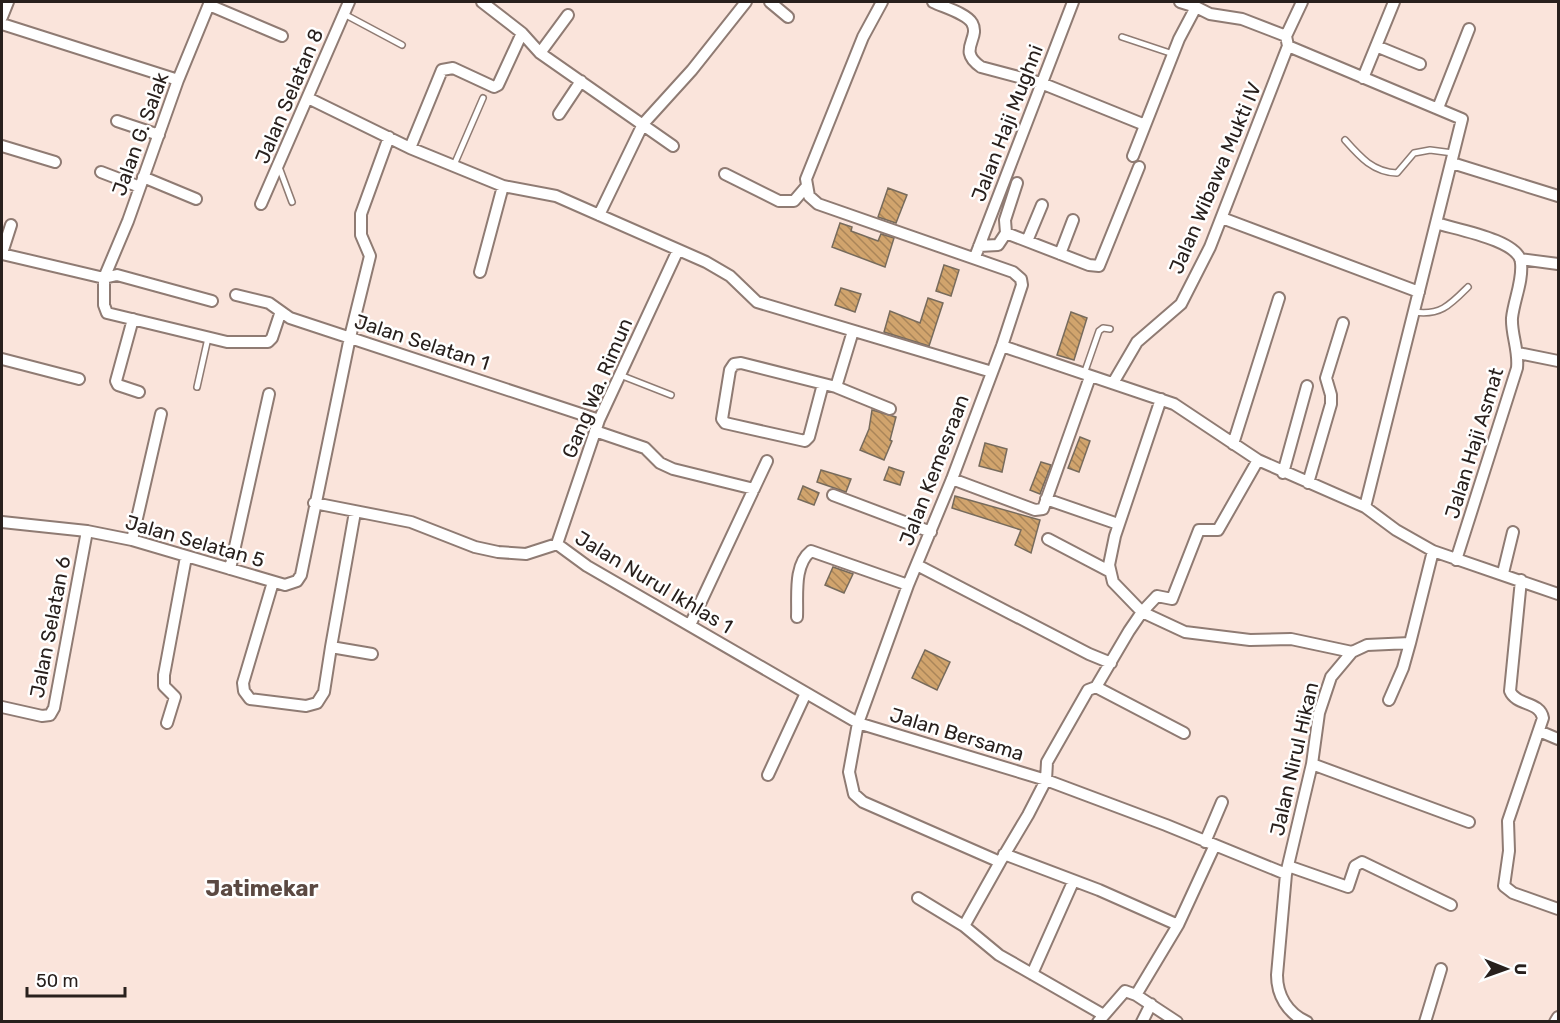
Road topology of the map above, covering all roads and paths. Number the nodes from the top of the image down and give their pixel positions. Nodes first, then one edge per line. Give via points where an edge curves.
1 (8, 2) edge
2 (349, 2) edge
3 (482, 2) edge
4 (746, 2) edge
5 (770, 2) edge
6 (882, 2) edge
7 (933, 2) edge
8 (1073, 2) edge
9 (1180, 2) edge
10 (1302, 2) edge
11 (1394, 2) edge
12 (210, 3) edge
13 (1196, 7) junction
14 (344, 14) junction
15 (568, 15) dead end
16 (2, 17) edge
17 (788, 17) dead end
18 (2, 24) edge
19 (1469, 29) dead end
20 (522, 33) junction
21 (282, 36) dead end
22 (1122, 37) dead end
23 (1287, 41) junction
24 (402, 45) dead end
25 (1376, 46) junction
26 (540, 53) junction
27 (1173, 54) junction
28 (1420, 64) dead end
29 (1363, 78) junction
30 (178, 80) junction
31 (580, 81) junction
32 (1041, 83) junction
33 (308, 98) junction
34 (483, 98) dead end
35 (1438, 108) junction
36 (559, 114) dead end
37 (117, 121) dead end
38 (643, 124) junction
39 (1145, 125) junction
40 (159, 135) junction
41 (389, 137) junction
42 (1345, 140) dead end
43 (2, 146) edge
44 (673, 146) dead end
45 (410, 148) junction
46 (1133, 156) dead end
47 (1453, 158) junction
48 (55, 162) dead end
49 (454, 165) junction
50 (279, 167) junction
51 (1139, 167) dead end
52 (101, 172) dead end
53 (725, 174) dead end
54 (142, 182) junction
55 (1017, 183) dead end
56 (503, 186) junction
57 (806, 187) junction
58 (1558, 196) edge
59 (196, 199) dead end
60 (292, 202) dead end
61 (261, 204) dead end
62 (1042, 205) dead end
63 (599, 215) junction
64 (1222, 218) junction
65 (1073, 219) dead end
66 (1436, 223) junction
67 (11, 225) dead end
68 (1006, 233) junction
69 (1027, 241) junction
70 (678, 250) junction
71 (977, 252) junction
72 (2, 253) edge
73 (1060, 254) junction
74 (1520, 259) junction
75 (1558, 264) edge
76 (480, 272) dead end
77 (104, 278) junction
78 (1468, 287) dead end
79 (1419, 292) junction
80 (236, 295) dead end
81 (1279, 298) dead end
82 (212, 301) dead end
83 (1414, 312) junction
84 (280, 314) junction
85 (133, 319) junction
86 (1343, 323) dead end
87 (1110, 329) dead end
88 (854, 331) junction
89 (350, 337) junction
90 (208, 338) junction
91 (1002, 345) junction
92 (1518, 353) junction
93 (2, 359) edge
94 (1558, 361) edge
95 (992, 372) junction
96 (621, 375) junction
97 (1087, 376) junction
98 (79, 379) dead end
99 (1113, 382) junction
100 (823, 384) junction
101 (1307, 386) dead end
102 (197, 387) dead end
103 (836, 387) junction
104 (139, 392) dead end
105 (269, 394) dead end
106 (671, 395) dead end
107 (1161, 399) junction
108 (890, 409) dead end
109 (160, 414) dead end
110 (597, 425) junction
111 (1233, 444) junction
112 (1258, 460) junction
113 (767, 461) dead end
114 (1282, 473) junction
115 (952, 479) junction
116 (1308, 483) junction
117 (754, 489) junction
118 (833, 495) dead end
119 (314, 503) junction
120 (1045, 504) junction
121 (1365, 507) junction
122 (355, 512) junction
123 (2, 522) edge
124 (1118, 524) junction
125 (87, 531) junction
126 (931, 532) junction
127 (1513, 532) dead end
128 (1048, 539) dead end
129 (132, 540) junction
130 (557, 544) junction
131 (1433, 551) junction
132 (186, 557) junction
133 (1456, 560) junction
134 (917, 565) junction
135 (230, 569) junction
136 (1109, 571) junction
137 (1503, 573) junction
138 (1521, 580) junction
139 (273, 582) junction
140 (908, 585) junction
141 (1558, 594) edge
142 (1142, 612) junction
143 (797, 617) dead end
144 (690, 625) junction
145 (1410, 643) junction
146 (331, 647) junction
147 (1352, 652) junction
148 (372, 654) dead end
149 (1111, 663) junction
150 (1096, 687) junction
151 (806, 693) junction
152 (1389, 700) dead end
153 (2, 707) edge
154 (167, 723) dead end
155 (858, 723) junction
156 (1539, 731) junction
157 (1184, 733) dead end
158 (1558, 739) edge
159 (1312, 764) junction
160 (768, 775) dead end
161 (1046, 780) junction
162 (1222, 801) dead end
163 (1469, 822) dead end
164 (1209, 845) junction
165 (1002, 858) junction
166 (1287, 870) junction
167 (1073, 882) junction
168 (918, 898) dead end
169 (1451, 905) dead end
170 (1558, 909) edge
171 (1178, 925) junction
172 (964, 926) junction
173 (1441, 969) dead end
174 (1032, 974) junction
175 (1136, 995) junction
176 (1151, 1004) junction
177 (1558, 1017) edge
178 (1100, 1018) edge
179 (1302, 1021) edge
180 (1142, 1022) edge
181 (1177, 1022) edge
182 (1425, 1022) edge
183 (1555, 1022) edge

1 - 16 street
2 - 14 street, Jalan Selatan 8
3 - 20 street
4 - 38 street
5 - 17 street
6 - 57 street via 846,78
7 - 32 street via 973,24 969,53 973,61 981,67
8 - 32 street, Jalan Haji Mughni
9 - 13 street
10 - 23 street, Jalan Wibawa Mukti IV
11 - 25 street
12 - 21 street
12 - 30 street, Jalan G. Salak
13 - 23 street via 1210,14 1242,19
13 - 27 street
14 - 24 lane
14 - 33 street, Jalan Selatan 8
15 - 26 street
18 - 30 street
19 - 35 street
20 - 26 street
20 - 45 street via 494,87 453,68 442,70
22 - 27 lane
23 - 29 street
23 - 64 street, Jalan Wibawa Mukti IV
25 - 28 street
25 - 29 street
26 - 31 street
27 - 39 street
29 - 35 street
30 - 40 street, Jalan G. Salak
31 - 36 street
31 - 38 street
32 - 39 street
32 - 71 street, Jalan Haji Mughni
33 - 41 street
33 - 50 street, Jalan Selatan 8
34 - 49 lane
35 - 47 street via 1462,119
37 - 40 street
38 - 44 street
38 - 63 street
39 - 46 street
40 - 54 street, Jalan G. Salak
41 - 45 street
41 - 89 street via 361,214 361,235 370,256
42 - 47 lane via 1373,167 1397,173 1420,151
43 - 48 street
45 - 49 street
47 - 58 street
47 - 66 street
49 - 56 street
50 - 60 lane
50 - 61 street, Jalan Selatan 8
51 - 73 street via 1102,263 1095,267
52 - 54 street
53 - 57 street via 779,201 794,201
54 - 59 street
54 - 77 street, Jalan G. Salak
55 - 68 street via 1005,220
56 - 63 street via 556,196
56 - 76 street
57 - 71 street via 818,204
62 - 69 street
63 - 70 street
64 - 79 street
64 - 99 street, Jalan Wibawa Mukti IV via 1181,304 1137,342
65 - 73 street
66 - 74 street via 1504,244
66 - 79 street
67 - 72 street
68 - 69 street
68 - 71 street via 998,245
69 - 73 street
70 - 88 street via 722,271 757,302
70 - 96 street, Gang Wa. Rimun
71 - 91 street, Jalan Kemesraan via 1021,279 1021,291
72 - 77 street
74 - 75 street
74 - 92 street, Jalan Haji Asmat via 1512,325
77 - 82 street via 117,275
77 - 85 street via 105,310
78 - 83 lane via 1453,303 1431,314
79 - 83 street
80 - 84 street, Jalan Selatan 1 via 269,303
81 - 111 street
83 - 121 street
84 - 89 street, Jalan Selatan 1
84 - 90 street via 267,342
85 - 90 street
85 - 104 street via 116,381
86 - 116 street via 1326,378 1331,404
87 - 97 lane via 1099,331
88 - 95 street
88 - 103 street
89 - 110 street, Jalan Selatan 1
89 - 119 street
90 - 102 lane
91 - 95 street, Jalan Kemesraan
91 - 97 street
92 - 94 street
92 - 133 street, Jalan Haji Asmat via 1517,368
93 - 98 street
95 - 115 street, Jalan Kemesraan
96 - 106 lane
96 - 110 street, Gang Wa. Rimun
97 - 99 street
97 - 120 street
99 - 107 street
100 - 100 street via 734,364 722,419 725,423 805,441
100 - 103 street
101 - 114 street
103 - 108 street
105 - 135 street
107 - 111 street via 1188,411
107 - 124 street
109 - 129 street
110 - 117 street, Jalan Selatan 1 via 645,448 660,463 681,472
110 - 130 street, Gang Wa. Rimun
111 - 112 street
112 - 114 street
112 - 142 street via 1218,530 1199,530 1172,600 1157,596
113 - 117 street
114 - 116 street
115 - 120 street via 1035,510
115 - 126 street, Jalan Kemesraan
116 - 121 street
117 - 144 street
118 - 126 street
119 - 122 street, Jalan Nurul Ikhlas 1
119 - 139 street, Jalan Selatan 5 via 301,574 291,584
120 - 124 street
121 - 131 street
122 - 130 street, Jalan Nurul Ikhlas 1 via 411,522 498,552 526,554
122 - 146 street
123 - 125 street, Jalan Selatan 5
124 - 136 street
125 - 129 street, Jalan Selatan 5
125 - 153 street, Jalan Selatan 6 via 54,708 50,715 42,716
126 - 134 street, Jalan Kemesraan
127 - 137 street
128 - 136 street
129 - 132 street, Jalan Selatan 5
130 - 144 street, Jalan Nurul Ikhlas 1 via 581,563
131 - 133 street
131 - 145 street
132 - 135 street, Jalan Selatan 5
132 - 154 street via 164,675 164,686 175,697
133 - 137 street
134 - 140 street, Jalan Kemesraan
134 - 149 street
135 - 139 street, Jalan Selatan 5
136 - 142 street via 1113,582
137 - 138 street
138 - 141 street
138 - 156 street via 1510,691 1516,699 1542,713
139 - 146 street via 243,683 250,699 306,706 317,703 324,692
140 - 143 street via 812,551 797,583
140 - 155 street, Jalan Kemesraan
142 - 147 street via 1185,632 1250,640 1291,639
142 - 149 street
144 - 151 street, Jalan Nurul Ikhlas 1
145 - 147 street via 1377,643
145 - 152 street
146 - 148 street
147 - 159 street, Jalan Nirul Hikan via 1338,666 1325,692
149 - 150 street
150 - 157 street
150 - 161 street via 1088,690 1047,762
151 - 155 street, Jalan Nurul Ikhlas 1
151 - 160 street
155 - 161 street, Jalan Bersama
155 - 165 street, Jalan Kemesraan via 849,772 854,794 900,820
156 - 158 street
156 - 170 street via 1508,821 1504,886
159 - 163 street
159 - 166 street, Jalan Nirul Hikan
161 - 164 street, Jalan Bersama
161 - 165 street
162 - 164 street
164 - 166 street, Jalan Bersama
164 - 171 street
165 - 167 street
165 - 172 street
166 - 169 street, Jalan Bersama via 1348,887 1355,866 1362,862
166 - 179 street, Jalan Nirul Hikan via 1277,989 1288,1008
167 - 171 street
167 - 174 street
168 - 172 street
171 - 175 street
172 - 174 street via 999,955
173 - 182 street
174 - 178 street
175 - 176 street
175 - 178 street via 1125,991
176 - 180 street
176 - 181 street
177 - 183 street

